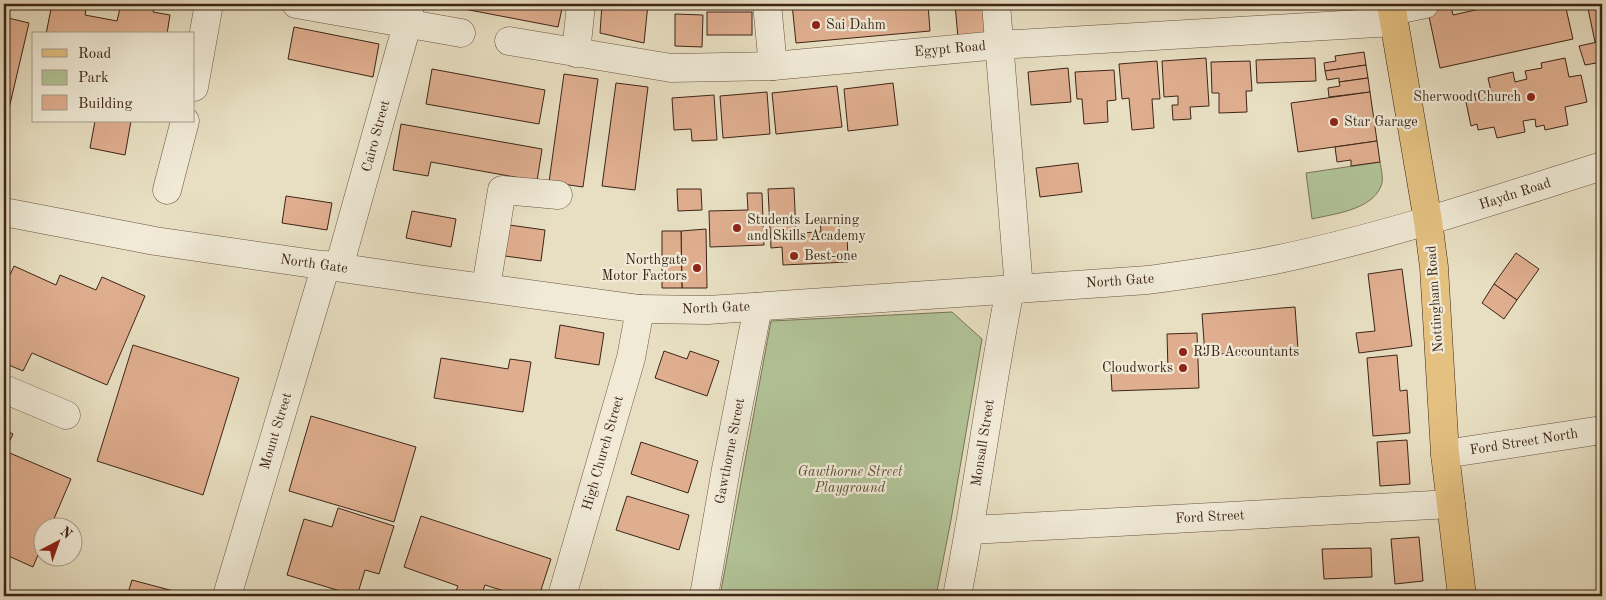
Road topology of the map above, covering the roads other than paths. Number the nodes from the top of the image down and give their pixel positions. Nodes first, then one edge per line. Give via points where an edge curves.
1 (209, 4) edge
2 (296, 4) edge
3 (581, 4) edge
4 (767, 4) edge
5 (996, 4) edge
6 (1425, 4) edge
7 (1392, 12) edge
8 (408, 14) edge
9 (462, 33) dead end
10 (508, 41) dead end
11 (998, 44) junction
12 (576, 53) junction
13 (773, 66) junction
14 (195, 81) edge
15 (185, 122) edge
16 (1602, 166) edge
17 (167, 190) dead end
18 (558, 195) dead end
19 (4, 212) edge
20 (1428, 221) junction
21 (333, 266) junction
22 (486, 287) junction
23 (1015, 289) junction
24 (758, 307) junction
25 (640, 309) junction
26 (4, 388) edge
27 (66, 415) dead end
28 (1602, 430) edge
29 (1446, 454) junction
30 (1451, 504) junction
31 (970, 530) junction
32 (227, 596) edge
33 (562, 596) edge
34 (704, 596) edge
35 (957, 596) edge
36 (1462, 596) edge

1 - 14 street
2 - 8 street
3 - 12 street
4 - 13 street
5 - 11 street, Monsall Street
6 - 7 street, Egypt Road
7 - 11 street, Egypt Road
7 - 20 main road, Nottingham Road
8 - 9 street
8 - 21 street, Cairo Street
10 - 12 street, Egypt Road
11 - 13 street, Egypt Road
11 - 23 street, Monsall Street
12 - 13 street, Egypt Road via 671,68
15 - 17 street
16 - 20 street, Haydn Road
18 - 22 street via 502,190
19 - 21 street, North Gate via 155,241
20 - 23 street, North Gate via 1280,259 1219,270 1148,280
20 - 29 main road, Nottingham Road
21 - 22 street, North Gate
21 - 32 street, Mount Street
22 - 25 street, North Gate
23 - 24 street, North Gate
23 - 31 street, Monsall Street via 999,343
24 - 25 street, North Gate
24 - 34 street, Gawthorne Street
25 - 33 street, High Church Street via 631,358
26 - 27 street
28 - 29 street, Ford Street North
29 - 30 main road, Nottingham Road
30 - 31 street, Ford Street
30 - 36 main road, Nottingham Road
31 - 35 street, Monsall Street

